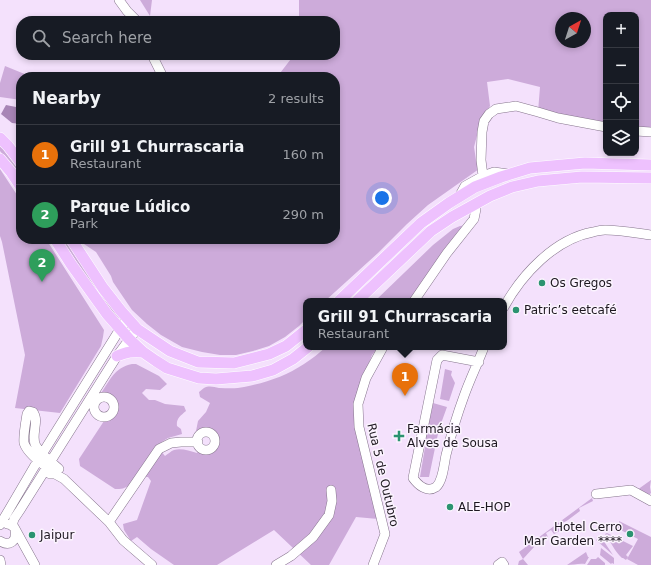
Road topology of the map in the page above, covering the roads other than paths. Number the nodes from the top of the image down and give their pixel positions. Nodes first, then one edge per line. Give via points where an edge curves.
1 (119, 0) edge
2 (123, 0) edge
3 (132, 16) edge
4 (133, 16) edge
5 (154, 60) edge
6 (160, 72) edge
7 (603, 126) edge
8 (639, 131) edge
9 (651, 132) edge
10 (0, 138) edge
11 (16, 156) edge
12 (0, 159) edge
13 (651, 164) edge
14 (511, 174) junction
15 (483, 176) junction
16 (651, 178) edge
17 (16, 180) edge
18 (459, 197) junction
19 (476, 209) dead end
20 (651, 235) edge
21 (58, 244) edge
22 (74, 244) edge
23 (342, 298) edge
24 (360, 298) edge
25 (416, 298) edge
26 (507, 303) edge
27 (128, 318) junction
28 (120, 329) junction
29 (137, 329) junction
30 (303, 332) edge
31 (129, 339) junction
32 (304, 350) edge
33 (381, 350) edge
34 (483, 350) edge
35 (143, 352) junction
36 (117, 356) junction
37 (479, 362) junction
38 (198, 442) dead end
39 (59, 450) junction
40 (38, 454) junction
41 (47, 468) junction
42 (59, 474) junction
43 (331, 490) dead end
44 (596, 494) dead end
45 (651, 501) edge
46 (109, 522) junction
47 (0, 526) edge
48 (14, 528) junction
49 (0, 542) edge
50 (0, 560) edge
51 (2, 565) edge
52 (35, 565) edge
53 (152, 565) edge
54 (276, 565) edge
55 (374, 565) edge

1 - 3 street
2 - 4 street
5 - 6 street
7 - 15 street via 558,118 516,106 496,109 484,121
8 - 9 street
10 - 11 main road
12 - 17 main road
13 - 14 main road via 585,163 530,168
14 - 15 street via 494,172
14 - 18 main road via 475,187
15 - 18 street via 465,186
16 - 24 main road via 582,177 538,181 512,187 490,196 432,231
18 - 23 main road via 421,223
19 - 25 street via 474,219
20 - 26 street via 604,230 584,233 546,255 525,276
21 - 28 main road
22 - 27 main road via 103,288
27 - 28 street
27 - 29 main road
28 - 31 main road
28 - 40 street
29 - 30 main road via 170,351 198,362 234,363 269,354 286,346
29 - 31 street
31 - 35 main road
31 - 36 street
32 - 35 main road via 273,370 252,376 216,379 199,378 167,368
33 - 55 street, Rua 5 de Outubro via 366,378 358,404 359,427 385,534
34 - 37 street
35 - 36 main road via 133,351
36 - 39 street
37 - 37 street via 442,355 437,360 413,478 418,485 427,489 435,488 440,482 452,432
38 - 46 street via 170,443 159,449
39 - 41 street
39 - 42 street
40 - 41 street
40 - 47 street
41 - 42 street
41 - 42 street via 48,473
41 - 48 street via 14,519
42 - 46 street
43 - 54 street via 329,515 313,537
44 - 45 street via 631,490
46 - 53 street via 123,540
47 - 48 street via 5,524
48 - 49 street via 15,538 11,542
48 - 52 street
50 - 51 street

